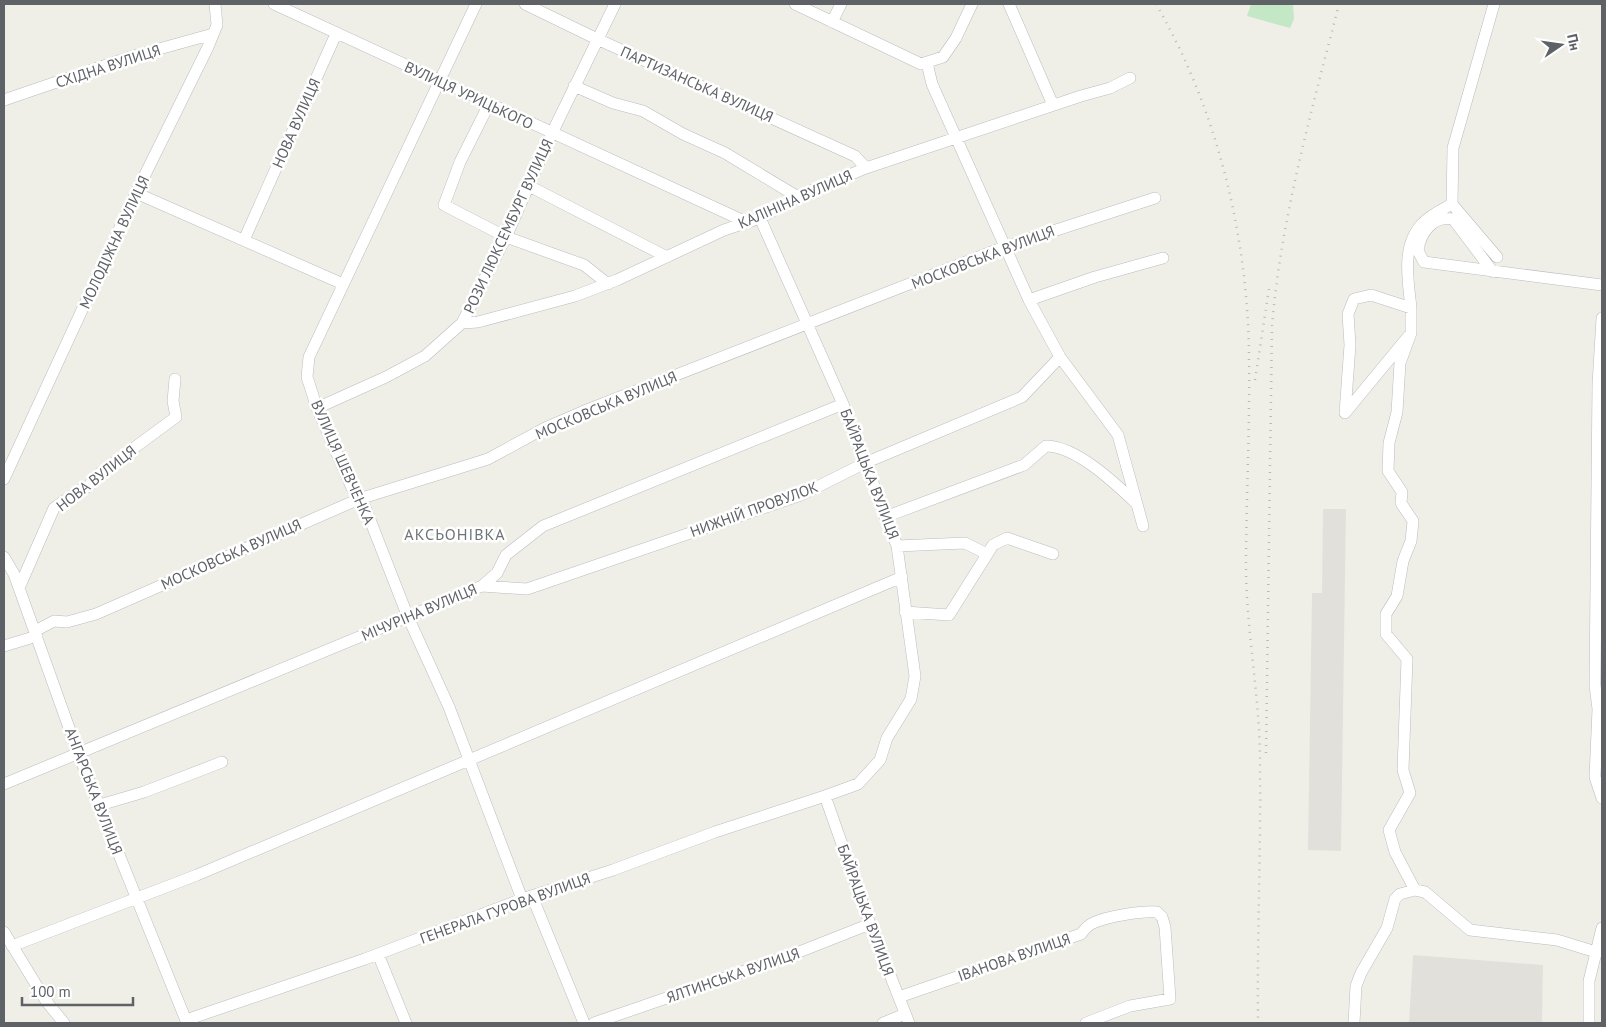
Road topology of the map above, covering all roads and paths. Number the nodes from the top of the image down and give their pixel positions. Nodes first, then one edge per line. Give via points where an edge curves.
1 (215, 4) edge
2 (274, 4) edge
3 (476, 4) edge
4 (525, 4) edge
5 (615, 4) edge
6 (795, 4) edge
7 (841, 4) edge
8 (972, 4) edge
9 (1010, 4) edge
10 (1494, 4) edge
11 (832, 22) junction
12 (213, 34) junction
13 (336, 34) junction
14 (597, 39) junction
15 (924, 63) junction
16 (1130, 78) dead end
17 (439, 81) junction
18 (574, 86) junction
19 (4, 100) edge
20 (489, 104) junction
21 (1053, 105) junction
22 (552, 133) junction
23 (957, 138) junction
24 (866, 168) junction
25 (529, 186) junction
26 (136, 193) junction
27 (798, 197) junction
28 (1155, 198) dead end
29 (1452, 204) junction
30 (760, 218) junction
31 (746, 222) junction
32 (506, 236) junction
33 (244, 240) junction
34 (1004, 248) junction
35 (667, 257) junction
36 (1497, 257) dead end
37 (1163, 258) dead end
38 (1493, 272) junction
39 (343, 284) junction
40 (608, 284) junction
41 (1602, 285) edge
42 (1029, 300) junction
43 (1412, 308) junction
44 (1602, 318) edge
45 (462, 323) junction
46 (809, 324) junction
47 (1411, 333) junction
48 (1060, 357) junction
49 (175, 379) dead end
50 (843, 404) junction
51 (318, 408) junction
52 (865, 463) junction
53 (4, 479) edge
54 (359, 499) junction
55 (1138, 504) junction
56 (885, 517) junction
57 (1143, 526) dead end
58 (897, 546) junction
59 (987, 554) junction
60 (1053, 554) dead end
61 (4, 557) edge
62 (902, 576) junction
63 (482, 586) junction
64 (19, 588) junction
65 (905, 612) junction
66 (408, 617) junction
67 (36, 634) junction
68 (4, 646) edge
69 (887, 738) joint
70 (78, 753) junction
71 (470, 761) junction
72 (222, 762) dead end
73 (4, 784) edge
74 (825, 796) junction
75 (1602, 798) edge
76 (100, 805) junction
77 (1416, 890) junction
78 (136, 898) junction
79 (527, 898) junction
80 (870, 924) junction
81 (1602, 928) edge
82 (4, 932) edge
83 (12, 946) junction
84 (1599, 952) edge
85 (378, 954) junction
86 (899, 997) junction
87 (907, 1019) edge
88 (187, 1021) edge
89 (64, 1023) edge
90 (406, 1023) edge
91 (584, 1023) edge
92 (594, 1023) edge
93 (883, 1023) edge
94 (1086, 1023) edge
95 (1354, 1023) edge
96 (1589, 1023) edge

1 - 12 street, МОЛОДІЖНА ВУЛИЦЯ via 218,16
2 - 13 street, ВУЛИЦЯ УРИЦЬКОГО
3 - 17 street, ВУЛИЦЯ ШЕВЧЕНКА
4 - 14 street, ПАРТИЗАНСЬКА ВУЛИЦЯ
5 - 14 street, РОЗИ ЛЮКСЕМБУРГ ВУЛИЦЯ
6 - 11 street
7 - 11 street
8 - 15 street via 944,57
9 - 21 street
10 - 29 street via 1453,148
11 - 15 street
12 - 19 street, СХІДНА ВУЛИЦЯ via 130,57
12 - 26 street, МОЛОДІЖНА ВУЛИЦЯ
13 - 17 street, ВУЛИЦЯ УРИЦЬКОГО
13 - 33 street, НОВА ВУЛИЦЯ
14 - 18 street, РОЗИ ЛЮКСЕМБУРГ ВУЛИЦЯ
14 - 24 street, ПАРТИЗАНСЬКА ВУЛИЦЯ via 855,156
15 - 23 street
16 - 21 street, КАЛІНІНА ВУЛИЦЯ via 1110,88
17 - 20 street, ВУЛИЦЯ УРИЦЬКОГО
17 - 39 street, ВУЛИЦЯ ШЕВЧЕНКА
18 - 22 street, РОЗИ ЛЮКСЕМБУРГ ВУЛИЦЯ
18 - 27 street via 613,103 643,111 725,153
20 - 22 street, ВУЛИЦЯ УРИЦЬКОГО
20 - 32 street via 460,162 444,205
21 - 23 street, КАЛІНІНА ВУЛИЦЯ
22 - 25 street, РОЗИ ЛЮКСЕМБУРГ ВУЛИЦЯ
22 - 31 street, ВУЛИЦЯ УРИЦЬКОГО
23 - 24 street, КАЛІНІНА ВУЛИЦЯ
23 - 34 street
24 - 27 street, КАЛІНІНА ВУЛИЦЯ
25 - 32 street, РОЗИ ЛЮКСЕМБУРГ ВУЛИЦЯ
25 - 35 street
26 - 33 street
26 - 53 street, МОЛОДІЖНА ВУЛИЦЯ
27 - 30 street, КАЛІНІНА ВУЛИЦЯ
28 - 34 street, МОСКОВСЬКА ВУЛИЦЯ
29 - 36 street
29 - 43 street via 1423,222 1409,243 1408,281
30 - 31 street, КАЛІНІНА ВУЛИЦЯ
30 - 46 street, БАЙРАЦЬКА ВУЛИЦЯ
31 - 35 street, КАЛІНІНА ВУЛИЦЯ
32 - 40 street via 584,265
32 - 45 street, РОЗИ ЛЮКСЕМБУРГ ВУЛИЦЯ
33 - 39 street
34 - 42 street
34 - 46 street, МОСКОВСЬКА ВУЛИЦЯ
35 - 40 street, КАЛІНІНА ВУЛИЦЯ
37 - 42 street
38 - 38 street via 1424,262 1418,251 1423,232 1439,219 1453,219
38 - 41 street
39 - 51 street, ВУЛИЦЯ ШЕВЧЕНКА via 308,357 307,377
40 - 45 street, КАЛІНІНА ВУЛИЦЯ via 544,305
42 - 48 street
43 - 47 street
43 - 47 street via 1371,295 1354,299 1348,314 1350,344 1345,413
44 - 75 street via 1598,384 1595,685 1598,709 1595,777
45 - 51 street, РОЗИ ЛЮКСЕМБУРГ ВУЛИЦЯ via 425,356
46 - 50 street, БАЙРАЦЬКА ВУЛИЦЯ
46 - 54 street, МОСКОВСЬКА ВУЛИЦЯ via 589,409 488,459
47 - 77 street via 1400,363 1388,471 1402,492 1401,502 1413,521 1398,596 1386,614 1386,634 1407,659 1403,770 1410,793 1389,830 1395,852
48 - 52 street, НИЖНІЙ ПРОВУЛОК via 1022,396
48 - 55 street via 1118,434
49 - 64 street, НОВА ВУЛИЦЯ via 173,401 176,417 96,476 89,486 54,508
50 - 52 street, БАЙРАЦЬКА ВУЛИЦЯ
50 - 63 street, МІЧУРІНА ВУЛИЦЯ via 543,526 506,555 497,573
51 - 54 street, ВУЛИЦЯ ШЕВЧЕНКА
52 - 56 street, БАЙРАЦЬКА ВУЛИЦЯ
52 - 63 street, НИЖНІЙ ПРОВУЛОК via 801,495 527,589
54 - 66 street, ВУЛИЦЯ ШЕВЧЕНКА
54 - 67 street, МОСКОВСЬКА ВУЛИЦЯ via 96,614 67,622 54,621
55 - 56 street via 1087,463 1058,446 1046,446 1024,464
55 - 57 street
56 - 58 street, БАЙРАЦЬКА ВУЛИЦЯ
58 - 59 street via 964,544
58 - 62 street, БАЙРАЦЬКА ВУЛИЦЯ
59 - 60 street via 993,545 1007,538
59 - 65 street via 949,615
61 - 64 street, АНГАРСЬКА ВУЛИЦЯ
62 - 65 street, БАЙРАЦЬКА ВУЛИЦЯ
62 - 71 street
63 - 66 street, МІЧУРІНА ВУЛИЦЯ
64 - 67 street, АНГАРСЬКА ВУЛИЦЯ
65 - 69 street, БАЙРАЦЬКА ВУЛИЦЯ via 915,676 911,699
66 - 70 street, МІЧУРІНА ВУЛИЦЯ
66 - 71 street, ВУЛИЦЯ ШЕВЧЕНКА
67 - 68 street, МОСКОВСЬКА ВУЛИЦЯ
67 - 70 street, АНГАРСЬКА ВУЛИЦЯ
69 - 74 street, ГЕНЕРАЛА ГУРОВА ВУЛИЦЯ via 880,760 868,775 858,784
70 - 73 street, МІЧУРІНА ВУЛИЦЯ
70 - 76 street, АНГАРСЬКА ВУЛИЦЯ
71 - 78 street
71 - 79 street, ВУЛИЦЯ ШЕВЧЕНКА
72 - 76 street
74 - 79 street, ГЕНЕРАЛА ГУРОВА ВУЛИЦЯ
74 - 80 street, БАЙРАЦЬКА ВУЛИЦЯ
76 - 78 street, АНГАРСЬКА ВУЛИЦЯ
77 - 84 street via 1425,892 1470,930 1557,940
77 - 95 street via 1400,894 1394,900 1387,928 1356,986
78 - 83 street
78 - 88 street, АНГАРСЬКА ВУЛИЦЯ
79 - 85 street, ГЕНЕРАЛА ГУРОВА ВУЛИЦЯ
79 - 91 street, ВУЛИЦЯ ШЕВЧЕНКА
80 - 86 street, БАЙРАЦЬКА ВУЛИЦЯ
80 - 92 street, ЯЛТИНСЬКА ВУЛИЦЯ via 794,954
81 - 84 street
82 - 83 street
83 - 89 street
84 - 96 street via 1589,981
85 - 88 street, ГЕНЕРАЛА ГУРОВА ВУЛИЦЯ
85 - 90 street
86 - 87 street, БАЙРАЦЬКА ВУЛИЦЯ
86 - 94 street, ІВАНОВА ВУЛИЦЯ via 1081,934 1091,924 1102,920 1157,912 1162,917 1170,999 1130,1006
87 - 93 street

